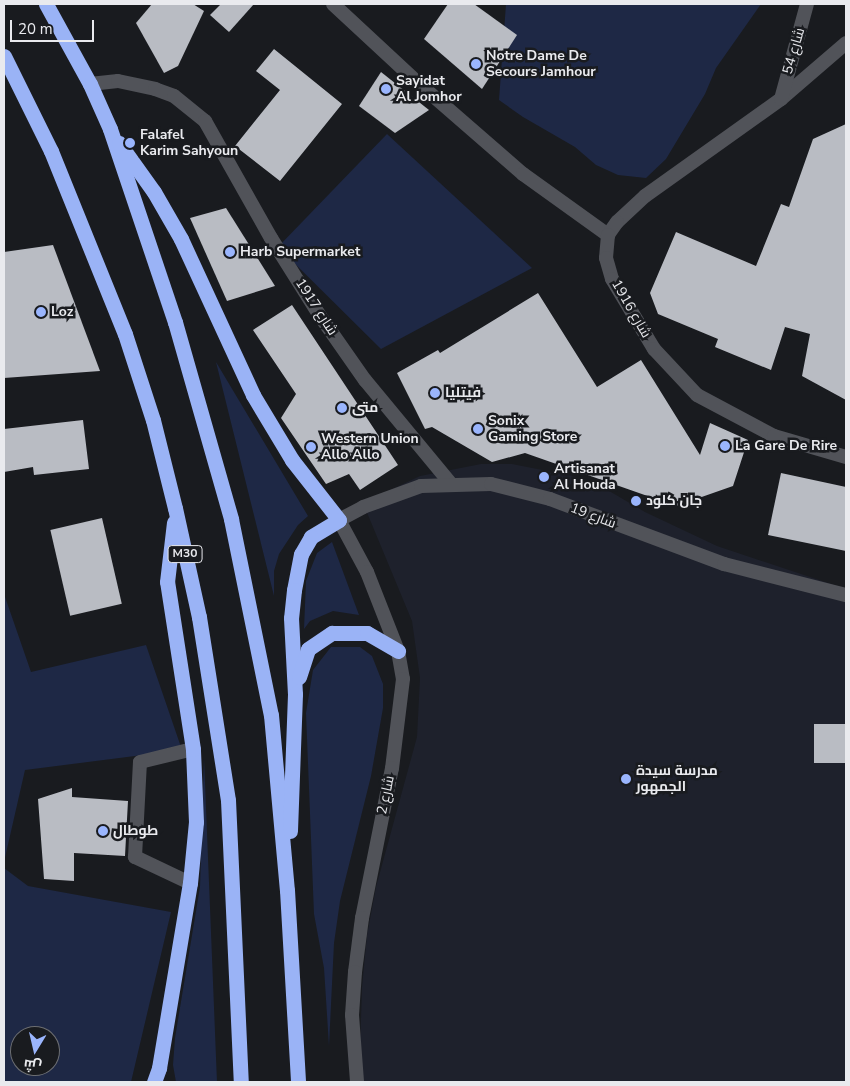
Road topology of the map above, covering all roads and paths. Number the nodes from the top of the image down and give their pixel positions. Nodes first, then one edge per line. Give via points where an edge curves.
1 (46, 4) edge
2 (333, 4) edge
3 (807, 4) edge
4 (846, 43) edge
5 (4, 56) edge
6 (90, 84) junction
7 (781, 99) junction
8 (110, 129) junction
9 (608, 235) junction
10 (846, 457) edge
11 (452, 484) junction
12 (175, 508) junction
13 (339, 520) junction
14 (846, 594) edge
15 (398, 651) junction
16 (295, 694) junction
17 (193, 749) junction
18 (190, 883) junction
19 (287, 890) junction
20 (158, 1078) edge
21 (241, 1082) edge
22 (298, 1082) edge
23 (357, 1082) edge

1 - 6 highway
2 - 9 street via 524,174
3 - 7 street, شارع 54
4 - 7 street
5 - 12 highway, M30 via 51,151 125,334 153,420
6 - 8 highway
6 - 11 street, شارع 1917 via 118,81 155,88 174,96 205,121 318,313 365,380
7 - 9 street via 645,196
8 - 13 highway via 154,192 181,239 253,396 292,460
8 - 19 highway via 175,322 231,518 271,715
9 - 10 street, شارع 1916 via 606,258 612,278 654,349 682,382 730,415 774,436
11 - 13 street, شارع 19 via 421,486 390,496
11 - 14 street, شارع 19 via 491,484 550,499 724,564
12 - 17 highway via 168,582
12 - 21 highway, M30 via 199,617 228,800
13 - 15 street, شارع 2 via 367,572
13 - 16 highway via 311,538 301,554 297,569 291,618
15 - 16 highway via 367,633 332,633 308,649
15 - 23 street, شارع 2 via 403,678 402,705 355,972 352,1015
16 - 19 highway
17 - 18 highway via 196,822
17 - 18 street via 140,762 135,857
18 - 20 highway
19 - 22 highway

